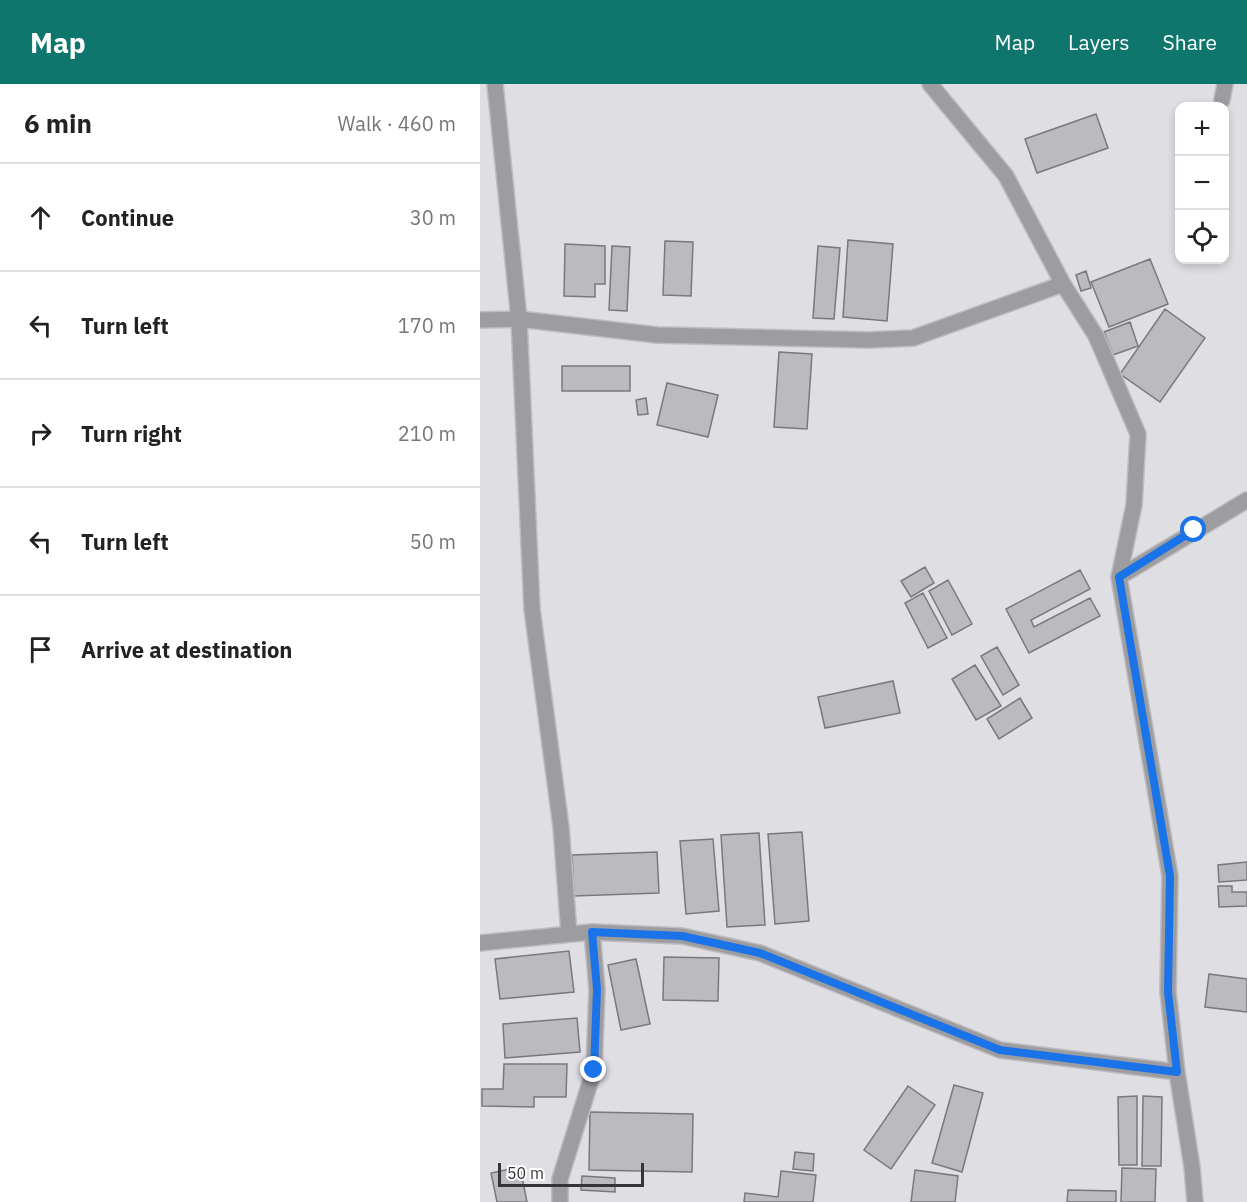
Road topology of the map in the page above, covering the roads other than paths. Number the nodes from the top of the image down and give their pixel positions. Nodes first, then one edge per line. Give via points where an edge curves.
1 (495, 84) edge
2 (930, 84) edge
3 (1225, 84) edge
4 (1222, 100) dead end
5 (1063, 284) junction
6 (519, 319) junction
7 (480, 320) edge
8 (1247, 501) edge
9 (1119, 577) junction
10 (592, 932) junction
11 (569, 934) junction
12 (480, 943) edge
13 (1177, 1072) junction
14 (560, 1202) edge
15 (1195, 1202) edge

1 - 6 street
2 - 5 street via 1006,176
3 - 4 street
5 - 6 street via 913,338 657,335
5 - 9 street via 1096,336 1138,434 1134,505
6 - 7 street
6 - 11 street via 532,609 561,827
8 - 9 street
9 - 13 street via 1170,876 1168,992
10 - 11 street
10 - 13 street via 682,936 760,953 1000,1050
10 - 14 street via 597,989 594,1070 560,1179
11 - 12 street
13 - 15 street

